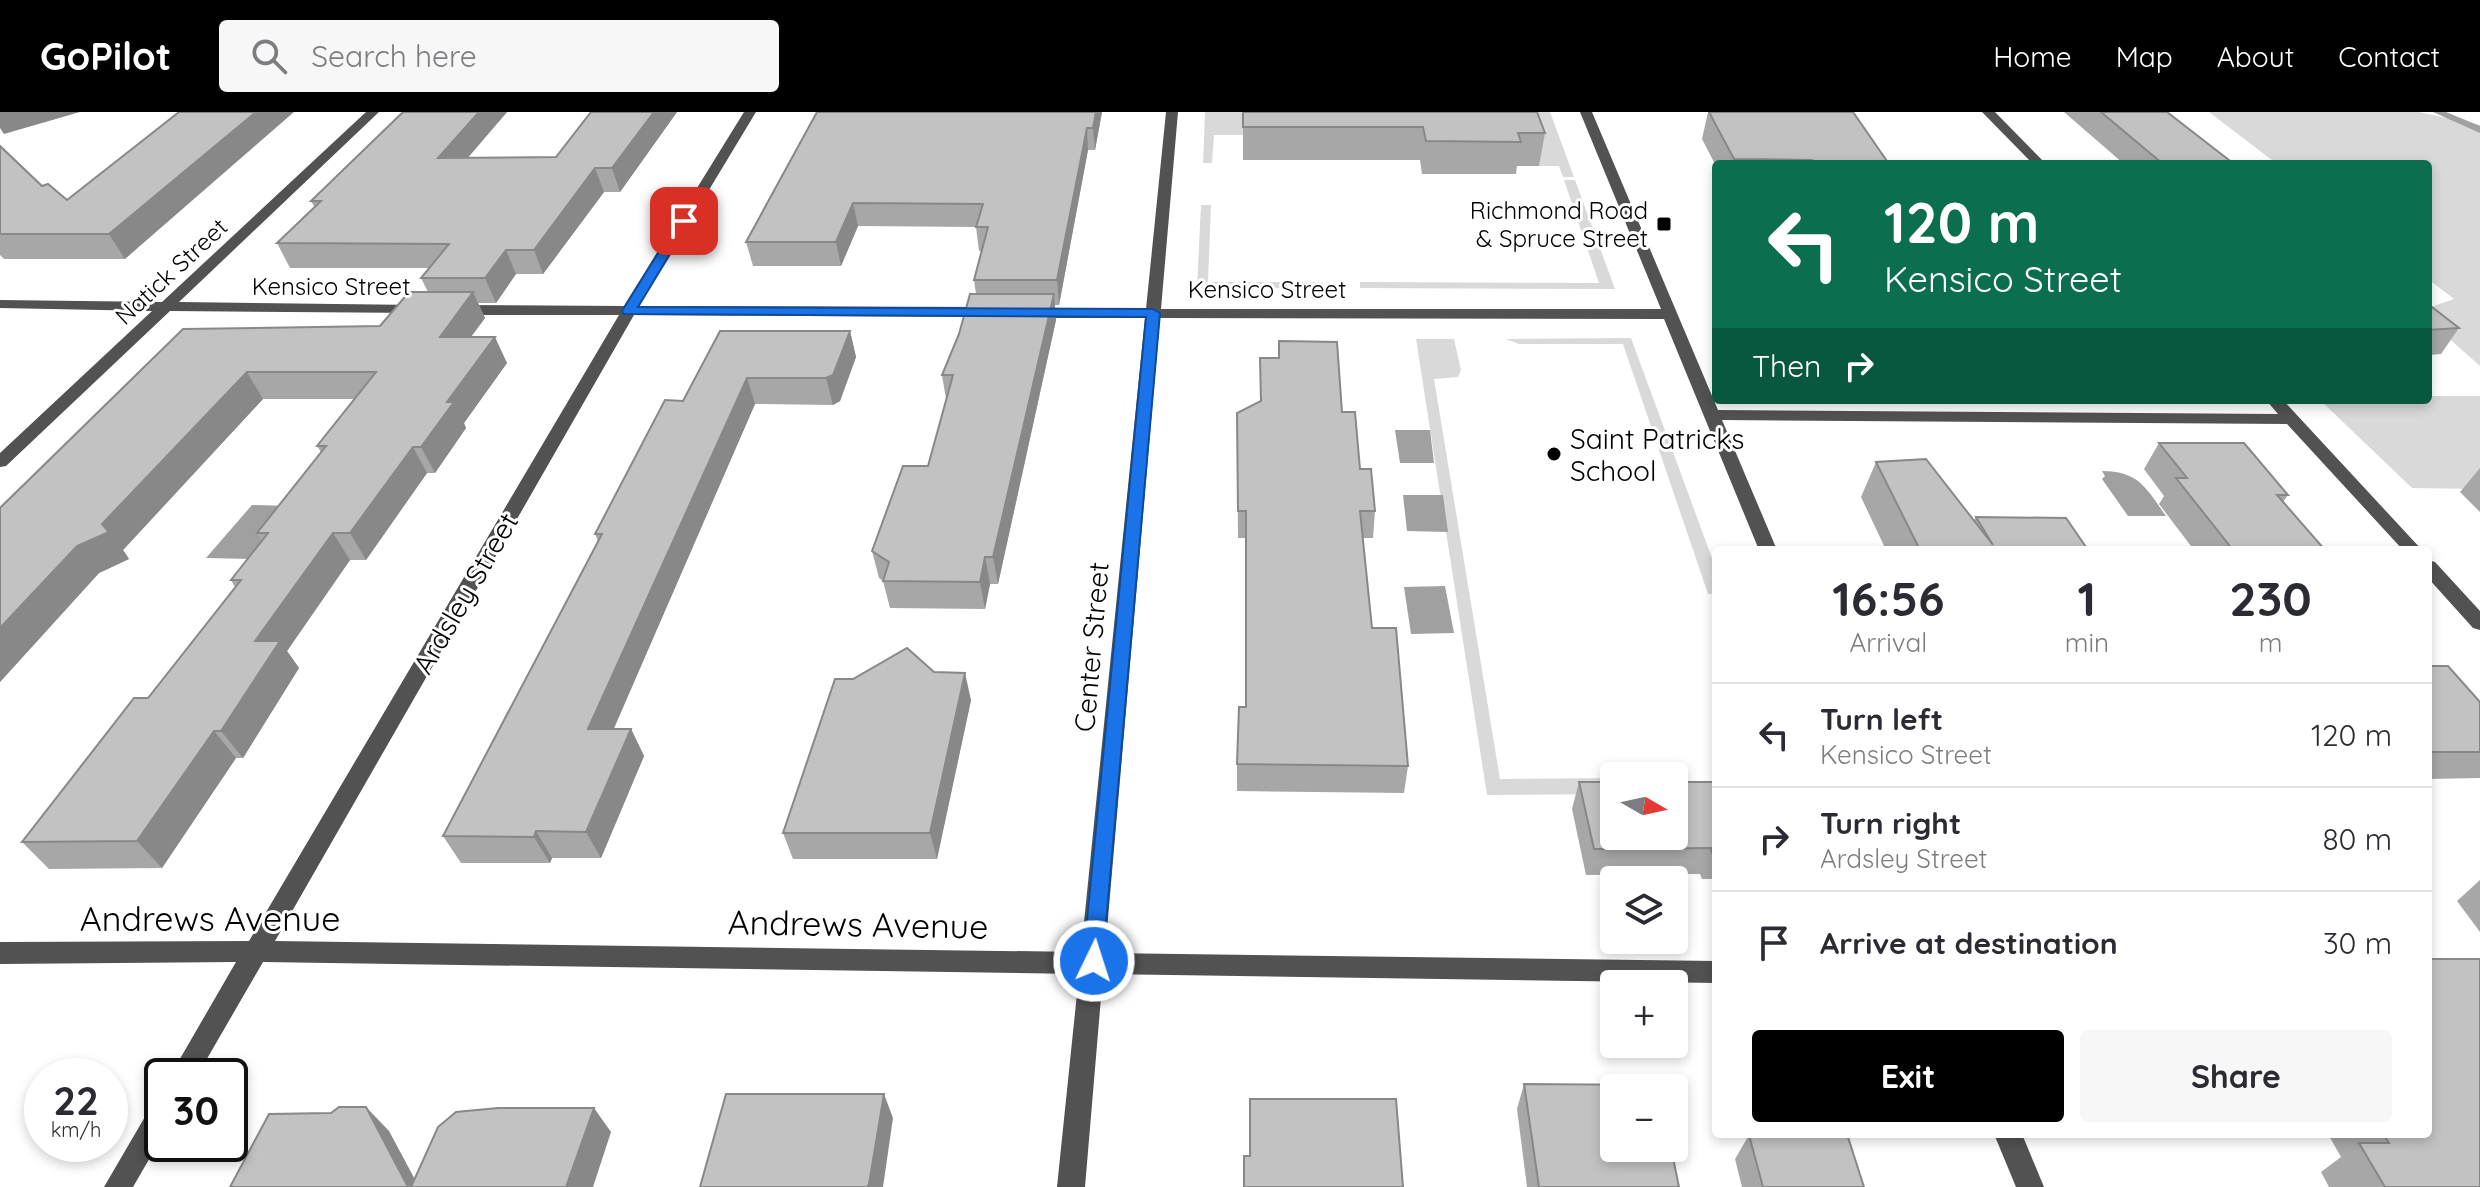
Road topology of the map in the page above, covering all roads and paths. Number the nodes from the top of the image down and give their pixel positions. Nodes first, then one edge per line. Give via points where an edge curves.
1 (373, 112) edge
2 (750, 112) edge
3 (1172, 112) edge
4 (1586, 112) edge
5 (1988, 112) edge
6 (2036, 160) edge
7 (0, 304) edge
8 (162, 309) junction
9 (629, 311) junction
10 (1153, 313) junction
11 (1670, 314) junction
12 (2278, 404) edge
13 (1713, 415) junction
14 (2292, 419) junction
15 (0, 462) edge
16 (1766, 546) edge
17 (2409, 546) edge
18 (2432, 570) edge
19 (2480, 623) edge
20 (258, 951) junction
21 (0, 953) edge
22 (1094, 961) junction
23 (1712, 972) edge
24 (194, 1058) edge
25 (2010, 1138) edge
26 (144, 1143) edge
27 (118, 1187) edge
28 (1071, 1187) edge
29 (2030, 1187) edge

1 - 8 street, Natick Street
2 - 9 street, Ardsley Street
3 - 10 street, Center Street
4 - 11 street
5 - 6 street
7 - 8 street, Kensico Street
8 - 9 street, Kensico Street
8 - 15 street, Natick Street
9 - 10 street, Kensico Street
9 - 20 street, Ardsley Street
10 - 11 street, Kensico Street
10 - 22 street, Center Street
11 - 13 street
12 - 14 street
13 - 14 street
13 - 16 street
14 - 17 street
18 - 19 street
20 - 21 street, Andrews Avenue
20 - 22 street, Andrews Avenue
20 - 24 street, Ardsley Street
22 - 23 street, Andrews Avenue
22 - 28 street, Center Street
25 - 29 street
26 - 27 street

